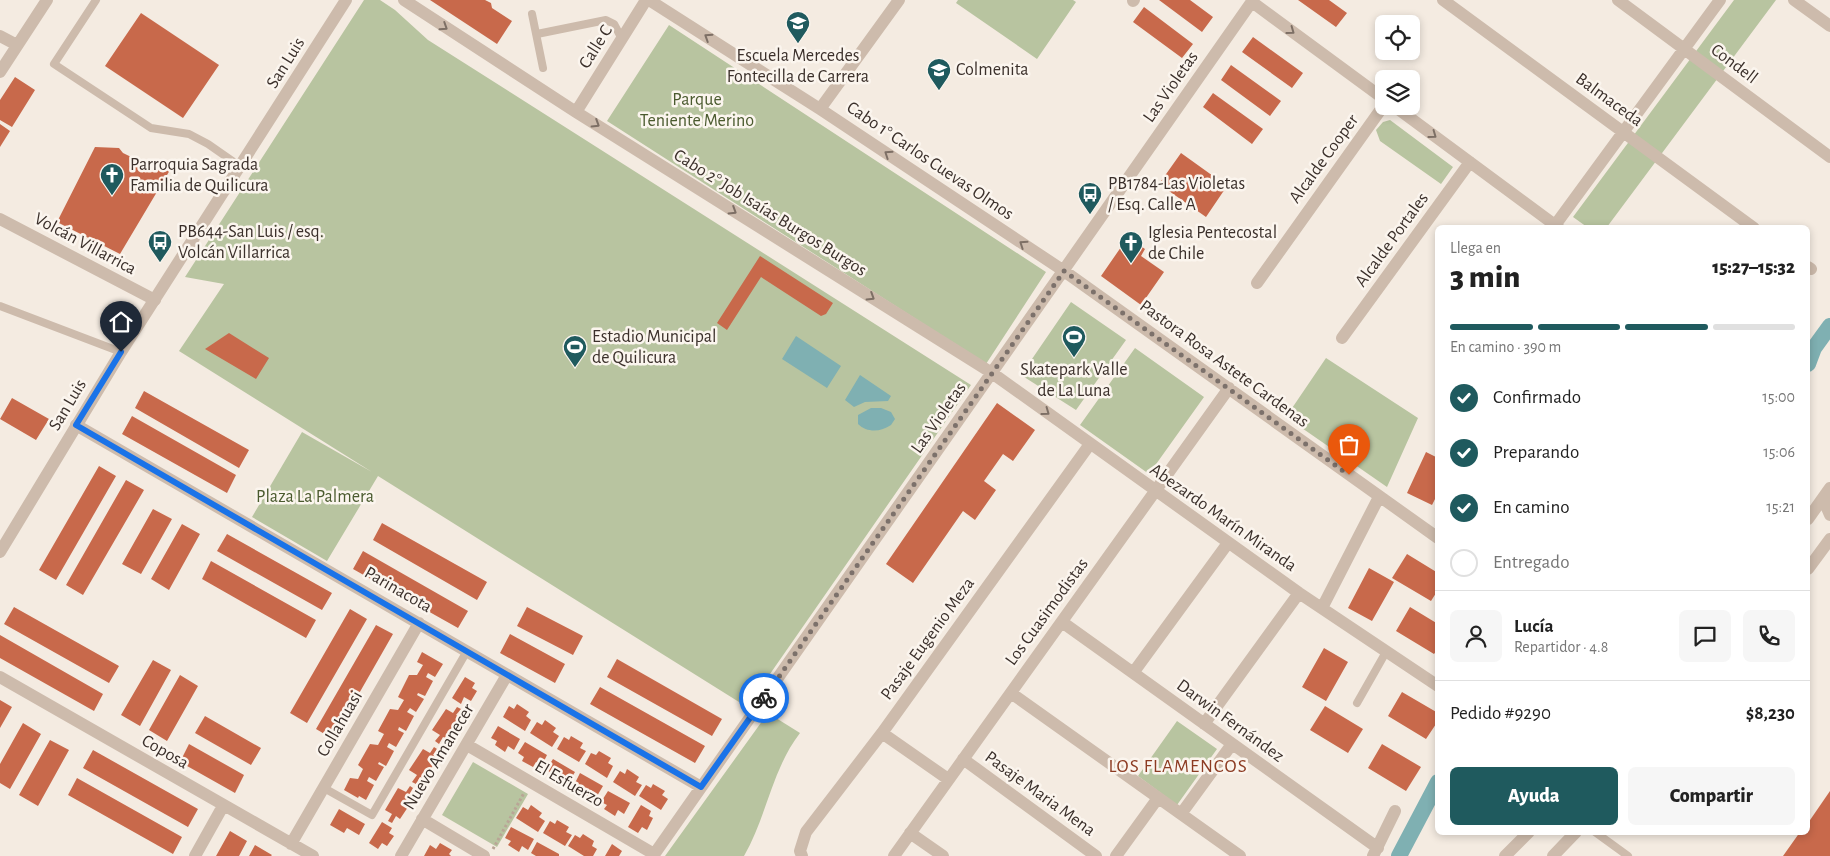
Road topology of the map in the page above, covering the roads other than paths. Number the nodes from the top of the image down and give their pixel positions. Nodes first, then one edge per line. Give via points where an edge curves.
1 (47, 0) edge
2 (96, 0) edge
3 (346, 0) edge
4 (404, 0) edge
5 (648, 0) edge
6 (900, 0) edge
7 (1443, 0) edge
8 (1618, 0) edge
9 (1720, 0) edge
10 (1794, 0) edge
11 (1252, 1) edge
12 (532, 14) dead end
13 (1830, 26) edge
14 (537, 34) junction
15 (0, 36) edge
16 (622, 39) junction
17 (17, 45) junction
18 (1684, 49) junction
19 (543, 68) dead end
20 (0, 72) edge
21 (1375, 92) edge
22 (820, 109) junction
23 (576, 112) junction
24 (1377, 115) edge
25 (1406, 115) edge
26 (1623, 132) junction
27 (1830, 157) edge
28 (1470, 162) junction
29 (241, 167) junction
30 (0, 219) edge
31 (1553, 225) edge
32 (1557, 225) edge
33 (1750, 225) edge
34 (1064, 271) junction
35 (1257, 283) dead end
36 (155, 300) junction
37 (0, 306) edge
38 (1342, 338) dead end
39 (121, 352) junction
40 (992, 373) junction
41 (1229, 388) junction
42 (76, 425) junction
43 (1090, 444) junction
44 (1828, 490) edge
45 (1155, 491) junction
46 (1379, 497) junction
47 (1810, 515) edge
48 (1830, 516) edge
49 (1435, 533) edge
50 (1830, 539) edge
51 (1228, 543) junction
52 (0, 552) edge
53 (1810, 567) edge
54 (1300, 593) junction
55 (1322, 608) junction
56 (1062, 622) junction
57 (419, 623) junction
58 (468, 651) junction
59 (1386, 652) junction
60 (1133, 673) junction
61 (508, 675) junction
62 (0, 677) edge
63 (1435, 684) edge
64 (1011, 693) junction
65 (1357, 703) dead end
66 (1204, 724) junction
67 (882, 733) junction
68 (1232, 744) junction
69 (467, 745) junction
70 (963, 759) junction
71 (948, 780) junction
72 (701, 787) junction
73 (324, 788) junction
74 (1158, 798) junction
75 (223, 806) junction
76 (1395, 811) dead end
77 (1181, 814) junction
78 (422, 819) junction
79 (910, 833) junction
80 (1526, 835) edge
81 (1573, 835) edge
82 (1599, 835) edge
83 (291, 844) junction
84 (1375, 852) edge
85 (653, 855) edge
86 (195, 856) edge
87 (313, 856) edge
88 (401, 856) edge
89 (484, 856) edge
90 (802, 856) edge
91 (894, 856) edge
92 (943, 856) edge
93 (1096, 856) edge
94 (1116, 856) edge
95 (1240, 856) edge
96 (1505, 856) edge
97 (1553, 856) edge
98 (1628, 856) edge

1 - 17 street
2 - 29 lane via 54,64 152,128 189,134
3 - 29 street, San Luis
4 -> 23 street, Cabo 2° Job Isaías Burgos Burgos
5 - 16 street, Calle C
22 -> 5 street, Cabo 1° Carlos Cuevas Olmos
6 - 22 street
7 - 26 street, Balmaceda
8 - 18 street, Condell
9 - 18 street
10 - 13 street
11 -> 21 street
11 - 34 street, Las Violetas
12 - 14 lane
14 - 16 lane via 606,20 614,24
14 - 19 lane
15 - 17 street
16 - 23 street, Calle C
17 - 20 street
18 - 26 street
18 - 27 street, Condell
34 -> 22 street, Cabo 1° Carlos Cuevas Olmos
23 -> 40 street, Cabo 2° Job Isaías Burgos Burgos
24 - 35 street, Alcalde Cooper
25 -> 28 street
26 - 32 street
26 - 33 street, Balmaceda
28 - 31 street
28 - 38 street, Alcalde Portales
29 - 36 street, San Luis
30 - 36 street, Volcán Villarrica
34 - 40 street, Las Violetas
34 - 41 street, Pastora Rosa Astete Cardenas
36 - 39 street, San Luis
37 - 39 lane
39 - 42 street, San Luis
40 -> 43 street, Abezardo Marín Miranda
40 - 72 street, Las Violetas
41 - 45 street, Los Cuasimodistas
41 - 46 street, Pastora Rosa Astete Cardenas
42 - 52 street, San Luis
42 - 57 street, Parinacota
43 - 45 street, Abezardo Marín Miranda
43 - 67 street, Pasaje Eugenio Meza
44 - 47 street
44 - 48 street
45 - 51 street, Abezardo Marín Miranda
45 - 56 street, Los Cuasimodistas
46 - 49 street, Pastora Rosa Astete Cardenas
46 - 55 street
50 - 53 street
51 - 54 street, Abezardo Marín Miranda
51 - 60 street
54 - 55 street, Abezardo Marín Miranda
54 - 66 street
55 - 59 street, Abezardo Marín Miranda
56 - 60 street, Darwin Fernández
56 - 64 street, Los Cuasimodistas
57 - 58 street, Parinacota
57 - 73 street, Collahuasi
58 - 61 street, Parinacota
58 - 73 lane via 372,815
59 - 63 street, Abezardo Marín Miranda
59 - 65 lane
60 - 66 street, Darwin Fernández
61 - 69 street, Nuevo Amanecer
61 - 72 street, Parinacota
62 - 75 street, Coposa
64 - 70 street, Los Cuasimodistas
64 - 74 street
66 - 68 street, Darwin Fernández
67 - 71 street
67 - 90 street, Pasaje Eugenio Meza via 806,832 800,851
68 - 77 street
68 - 84 street, Darwin Fernández
69 - 78 street, Nuevo Amanecer
69 - 85 street, El Esfuerzo
70 - 71 street, Los Cuasimodistas
70 - 93 street, Pasaje Maria Mena
71 - 79 street, Los Cuasimodistas
72 - 85 street, Las Violetas
73 - 83 street, Collahuasi
74 - 77 street
74 - 94 street
75 - 83 street, Coposa
75 - 86 street
76 - 84 street
77 - 95 street
78 - 88 street, Nuevo Amanecer
78 - 89 street
79 - 91 street, Los Cuasimodistas
79 - 92 street
80 - 96 street
81 - 97 street
82 - 98 lane
83 - 87 street, Coposa

